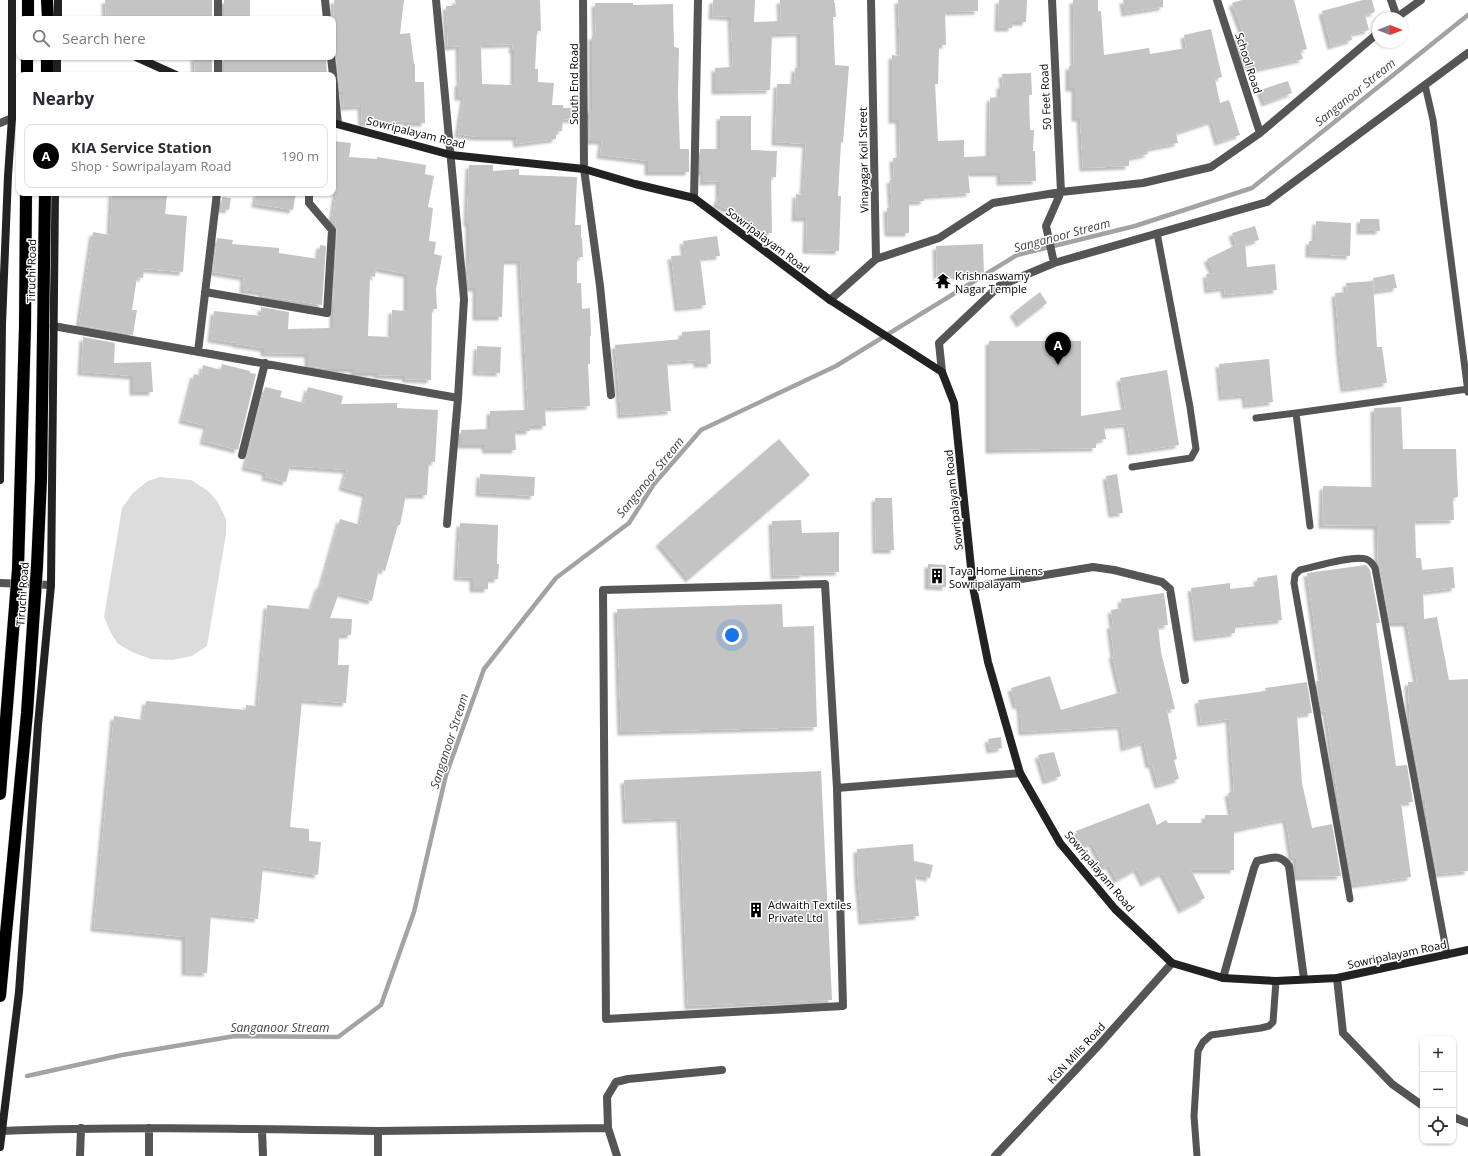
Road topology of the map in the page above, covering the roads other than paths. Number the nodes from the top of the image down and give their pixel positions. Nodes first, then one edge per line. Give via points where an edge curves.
1 (12, 0) edge
2 (28, 0) edge
3 (47, 0) edge
4 (58, 0) edge
5 (218, 0) edge
6 (325, 0) edge
7 (436, 0) edge
8 (583, 0) edge
9 (698, 0) edge
10 (871, 0) edge
11 (1052, 0) edge
12 (1216, 0) edge
13 (1391, 0) edge
14 (1421, 0) edge
15 (1395, 12) edge
16 (1405, 12) edge
17 (28, 16) edge
18 (55, 16) edge
19 (56, 16) edge
20 (218, 16) edge
21 (327, 16) edge
22 (1372, 38) edge
23 (1468, 53) edge
24 (27, 60) edge
25 (47, 60) edge
26 (57, 60) edge
27 (143, 60) edge
28 (218, 60) edge
29 (331, 60) edge
30 (27, 72) edge
31 (47, 72) edge
32 (57, 72) edge
33 (169, 72) edge
34 (218, 72) edge
35 (333, 72) edge
36 (1425, 85) junction
37 (12, 118) junction
38 (0, 123) edge
39 (336, 123) edge
40 (1260, 133) junction
41 (451, 155) junction
42 (584, 169) junction
43 (1061, 192) junction
44 (26, 196) edge
45 (46, 196) edge
46 (55, 196) edge
47 (217, 196) edge
48 (309, 196) edge
49 (694, 198) junction
50 (1157, 233) junction
51 (876, 259) junction
52 (1054, 263) junction
53 (205, 292) junction
54 (830, 300) junction
55 (54, 326) junction
56 (198, 352) junction
57 (265, 364) junction
58 (942, 372) junction
59 (1468, 390) edge
60 (611, 395) dead end
61 (458, 398) junction
62 (1296, 413) junction
63 (1256, 418) dead end
64 (242, 455) dead end
65 (1132, 467) dead end
66 (0, 480) edge
67 (447, 524) dead end
68 (1310, 526) dead end
69 (0, 583) edge
70 (51, 585) junction
71 (973, 587) junction
72 (1185, 680) dead end
73 (1020, 773) junction
74 (837, 788) junction
75 (0, 794) edge
76 (1350, 899) dead end
77 (1468, 950) edge
78 (1447, 955) junction
79 (1172, 963) junction
80 (1223, 978) junction
81 (1337, 978) junction
82 (1304, 979) junction
83 (1276, 981) junction
84 (0, 996) edge
85 (722, 1070) dead end
86 (1420, 1104) edge
87 (1456, 1119) edge
88 (1468, 1123) edge
89 (81, 1128) junction
90 (149, 1128) junction
91 (608, 1128) junction
92 (262, 1130) junction
93 (2, 1131) junction
94 (378, 1131) junction
95 (0, 1147) edge
96 (80, 1156) edge
97 (149, 1156) edge
98 (263, 1156) edge
99 (378, 1156) edge
100 (617, 1156) edge
101 (995, 1156) edge
102 (1196, 1156) edge

1 - 37 street
2 - 17 highway
3 - 18 highway
4 - 19 street
5 - 20 street
6 - 21 street
7 - 41 street
8 - 42 street, South End Road
9 - 49 street
10 - 51 street, Vinayagar Koil Street
11 - 43 street, 50 Feet Road
12 - 40 street, School Road
13 - 15 street
14 - 16 street
22 - 40 street
23 - 36 street
24 - 30 highway
25 - 31 highway
26 - 32 street
27 - 33 street
28 - 34 street
29 - 35 street
36 - 50 street via 1267,202
36 - 59 lane via 1434,120
37 - 38 street
37 - 66 street via 2,324
39 - 41 street, Sowripalayam Road
40 - 43 street via 1211,167 1143,183
41 - 42 street, Sowripalayam Road
41 - 61 street via 464,299
42 - 49 street, Sowripalayam Road
42 - 60 street, South End Road via 600,286
43 - 51 street via 993,203 939,238
43 - 52 street via 1046,226
44 - 75 highway, Tiruchi Road, bridge via 18,569
45 - 84 highway, Tiruchi Road, bridge via 42,472 37,566 28,713
46 - 55 street
47 - 53 street
48 - 53 street via 309,203 332,230 327,313
49 - 54 street, Sowripalayam Road
50 - 52 street
50 - 65 lane via 1196,449 1191,458
51 - 54 street
52 - 58 street via 999,286 939,343
53 - 56 street
54 - 58 street, Sowripalayam Road
55 - 56 street
55 - 70 street
56 - 57 street
57 - 61 street
57 - 64 street
58 - 71 street, Sowripalayam Road via 954,403
59 - 62 lane
61 - 67 street
62 - 63 lane
62 - 68 lane
69 - 70 street
70 - 93 street via 19,992
71 - 72 street via 1093,567 1162,582 1170,589
71 - 73 street, Sowripalayam Road via 988,662
73 - 74 street
73 - 79 street, Sowripalayam Road via 1060,843 1114,909
74 - 74 street via 843,1006 606,1019 603,590 825,584
76 - 78 lane via 1294,583 1295,575 1300,570 1356,558 1367,559 1375,568
77 - 78 street, Sowripalayam Road
78 - 81 street, Sowripalayam Road
79 - 80 street, Sowripalayam Road
79 - 101 street, KGN Mills Road
80 - 82 street via 1257,861 1278,857 1285,860 1289,866
80 - 83 street, Sowripalayam Road
81 - 82 street, Sowripalayam Road
81 - 86 street via 1343,1033 1392,1084
82 - 83 street, Sowripalayam Road
83 - 102 lane via 1273,1022 1269,1026 1211,1035 1198,1051 1194,1116
85 - 91 street via 616,1082 607,1097
87 - 88 street
89 - 90 street
89 - 93 street
89 - 96 street
90 - 92 street
90 - 97 street
91 - 94 street
91 - 100 street
92 - 94 street
92 - 98 street
93 - 95 street
94 - 99 street

